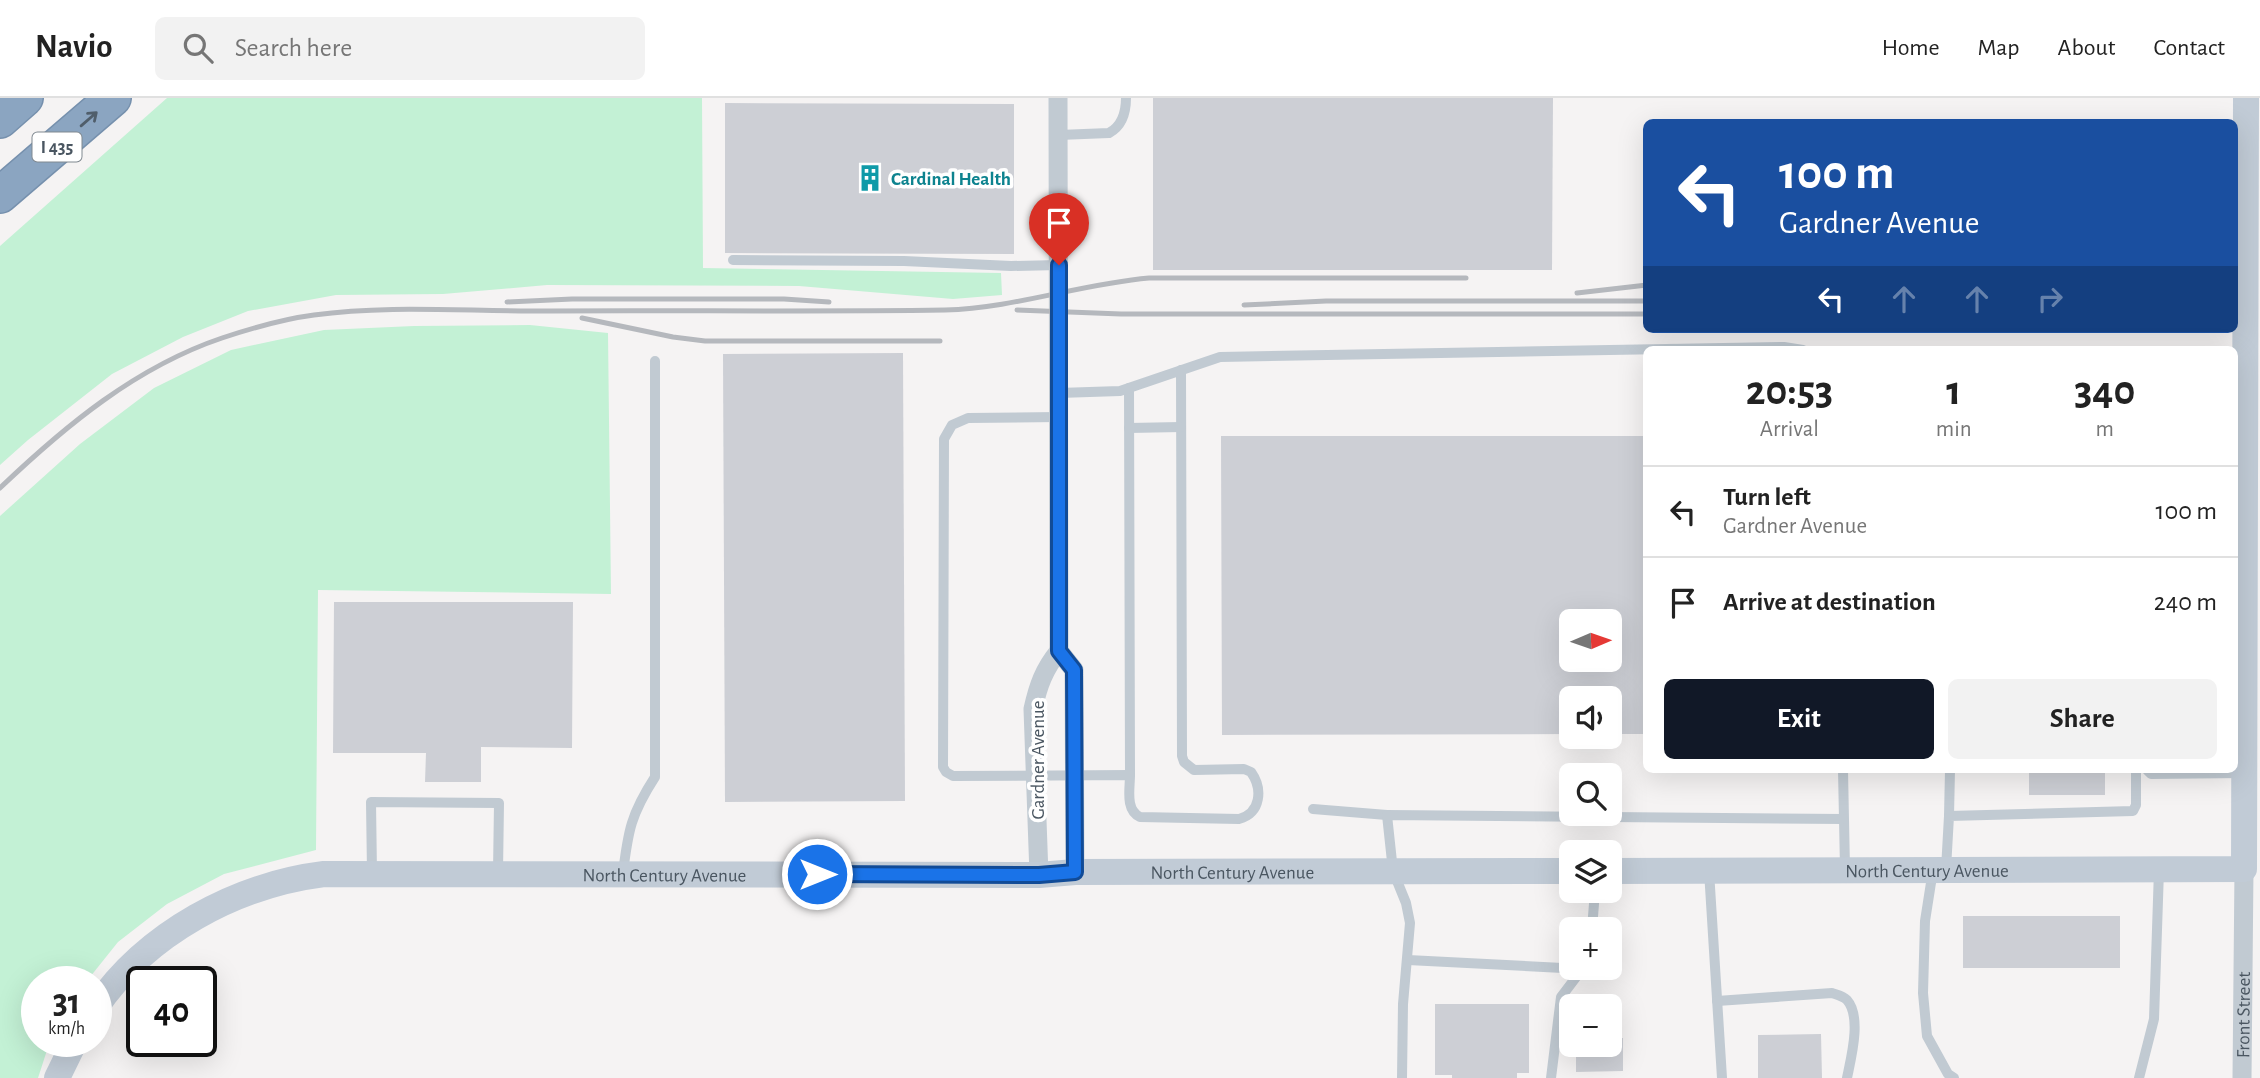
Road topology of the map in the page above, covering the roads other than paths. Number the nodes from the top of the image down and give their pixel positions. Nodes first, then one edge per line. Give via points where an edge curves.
1 (25, 98) edge
2 (113, 98) edge
3 (1058, 98) edge
4 (1126, 98) edge
5 (2246, 98) edge
6 (0, 120) edge
7 (1059, 135) junction
8 (0, 195) edge
9 (733, 260) dead end
10 (1059, 265) junction
11 (1643, 350) edge
12 (656, 361) dead end
13 (1181, 370) junction
14 (1129, 388) junction
15 (2240, 390) edge
16 (1059, 393) junction
17 (1059, 417) junction
18 (1181, 427) junction
19 (1129, 428) junction
20 (2240, 538) edge
21 (2240, 615) edge
22 (1059, 651) junction
23 (1843, 773) edge
24 (1950, 773) edge
25 (2136, 773) edge
26 (2150, 773) edge
27 (2244, 773) junction
28 (1035, 775) junction
29 (1074, 775) junction
30 (1129, 775) junction
31 (1313, 809) dead end
32 (1387, 815) junction
33 (1949, 816) junction
34 (1843, 819) junction
35 (2160, 869) junction
36 (2249, 869) junction
37 (1709, 870) junction
38 (1845, 870) junction
39 (1939, 870) junction
40 (1393, 871) junction
41 (1559, 871) edge
42 (1622, 871) edge
43 (1075, 872) junction
44 (372, 874) junction
45 (498, 874) junction
46 (623, 874) junction
47 (1039, 875) junction
48 (1408, 960) junction
49 (1559, 967) edge
50 (1573, 980) edge
51 (112, 989) edge
52 (1717, 1001) junction
53 (67, 1057) edge
54 (57, 1078) edge
55 (1402, 1078) edge
56 (1551, 1078) edge
57 (1722, 1078) edge
58 (1847, 1078) edge
59 (1954, 1078) edge
60 (2139, 1078) edge
61 (2242, 1078) edge

1 - 6 highway
8 -> 2 highway, I 435
3 - 7 street, Gardner Avenue
4 - 7 lane via 1115,130
5 - 15 street
7 - 10 street, Gardner Avenue
9 - 10 lane
10 - 16 street, Gardner Avenue
11 - 13 lane via 1220,357
12 - 46 lane via 655,777 638,805 628,835
13 - 14 lane
13 - 18 lane
14 - 16 lane
14 - 19 lane
15 - 20 street
16 - 17 street, Gardner Avenue
17 - 22 street, Gardner Avenue
17 - 28 lane via 968,418 947,431 943,448 942,763 953,776
18 - 19 lane
18 - 30 lane via 1182,756 1194,770 1251,772 1258,802 1254,812 1239,819 1140,817 1130,807
19 - 30 lane
20 - 21 street
21 - 27 street
22 - 28 street, Gardner Avenue via 1038,685 1033,709
22 - 29 street, Gardner Avenue via 1074,670
23 - 34 lane
24 - 33 lane
25 - 33 lane via 2133,811
26 - 27 lane
27 - 36 street
28 - 29 lane
28 - 47 street, Gardner Avenue
29 - 30 lane
29 - 43 street, Gardner Avenue
31 - 32 lane
32 - 34 lane
32 - 40 lane
33 - 39 lane
34 - 38 lane
35 - 36 street, North Century Avenue
35 - 39 street, North Century Avenue
35 - 60 lane via 2154,1018
36 - 61 street, Front Street
37 - 38 street, North Century Avenue
37 - 42 street, North Century Avenue
37 - 52 lane
38 - 39 street, North Century Avenue
39 - 59 lane via 1925,920 1923,993 1927,1036
40 - 41 street, North Century Avenue
40 - 43 street, North Century Avenue
40 - 48 lane via 1410,923
43 - 47 street, North Century Avenue
44 - 45 street, North Century Avenue
44 - 45 lane via 371,802 499,803
44 - 51 street, North Century Avenue via 292,878 220,903 141,957
45 - 46 street, North Century Avenue
46 - 47 street, North Century Avenue
48 - 49 lane
48 - 55 lane
50 - 56 lane via 1561,997
52 - 57 lane
52 - 58 lane via 1832,993 1845,997 1853,1008 1854,1027
53 - 54 street

